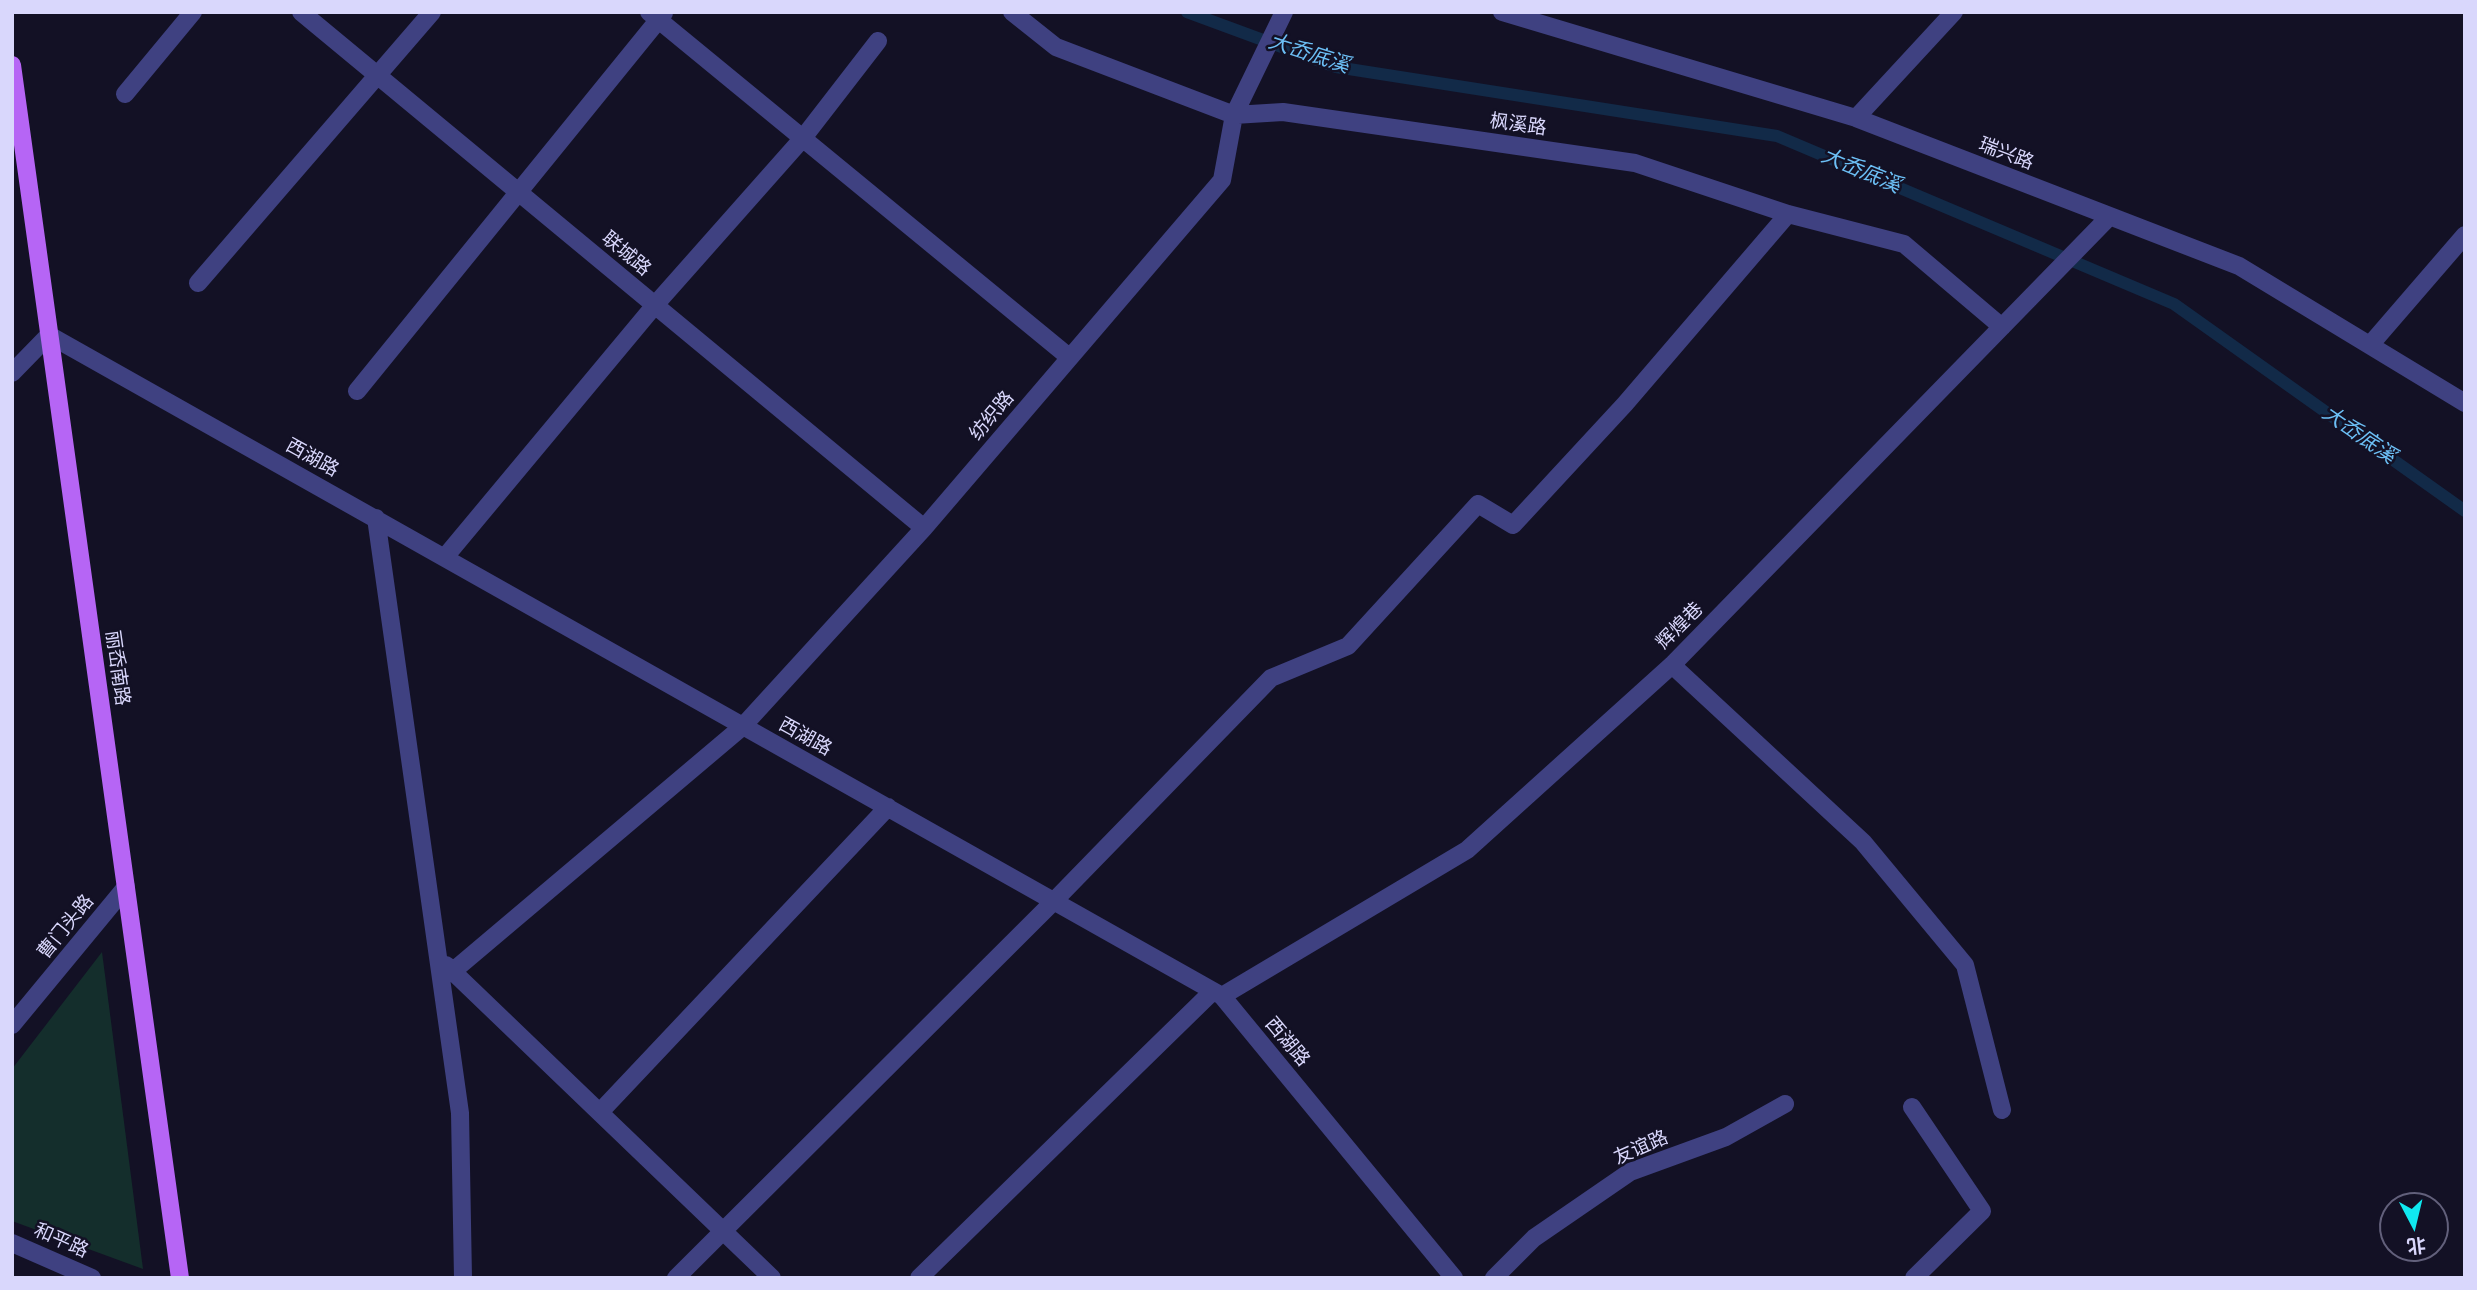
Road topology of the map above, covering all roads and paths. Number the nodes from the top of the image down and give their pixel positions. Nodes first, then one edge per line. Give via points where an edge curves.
1 (193, 12) edge
2 (301, 12) edge
3 (432, 12) edge
4 (1012, 12) edge
5 (1284, 12) edge
6 (1502, 12) edge
7 (1954, 12) edge
8 (657, 15) edge
9 (878, 41) dead end
10 (12, 65) edge
11 (377, 75) junction
12 (125, 94) dead end
13 (1235, 113) junction
14 (1856, 118) junction
15 (803, 138) junction
16 (519, 192) junction
17 (1788, 214) junction
18 (2110, 216) junction
19 (2465, 235) edge
20 (198, 283) dead end
21 (655, 306) junction
22 (2002, 327) junction
23 (50, 335) junction
24 (2370, 345) junction
25 (1069, 357) junction
26 (12, 373) edge
27 (357, 391) dead end
28 (2465, 402) edge
29 (376, 518) junction
30 (924, 528) junction
31 (445, 557) junction
32 (1672, 665) junction
33 (743, 726) junction
34 (888, 807) junction
35 (126, 887) junction
36 (1054, 901) junction
37 (438, 958) junction
38 (453, 971) junction
39 (1217, 993) junction
40 (12, 1025) edge
41 (1785, 1104) dead end
42 (1912, 1107) dead end
43 (2002, 1110) dead end
44 (600, 1112) junction
45 (723, 1231) junction
46 (12, 1243) edge
47 (92, 1278) edge
48 (180, 1278) edge
49 (463, 1278) edge
50 (676, 1278) edge
51 (772, 1278) edge
52 (919, 1278) edge
53 (1454, 1278) edge
54 (1494, 1278) edge
55 (1914, 1278) edge

1 - 12 street
2 - 11 street, 联城路
3 - 11 street
4 - 13 street, 枫溪路 via 1056,47
5 - 13 street, 纺织路
6 - 14 street, 瑞兴路
7 - 14 street
8 - 15 street
8 - 16 street
9 - 15 street
10 - 23 main road, 丽岙南路
11 - 16 street, 联城路
11 - 20 street
13 - 17 street, 枫溪路 via 1283,112 1635,163
13 - 25 street, 纺织路 via 1222,180
14 - 18 street, 瑞兴路
15 - 21 street
15 - 25 street
16 - 21 street, 联城路
16 - 27 street
17 - 22 street, 枫溪路 via 1904,244
17 - 36 street via 1625,404 1513,525 1478,504 1348,646 1271,678
18 - 22 street, 辉煌巷
18 - 24 street, 瑞兴路 via 2239,266
19 - 24 street
21 - 30 street, 联城路
21 - 31 street
22 - 32 street, 辉煌巷
23 - 26 street
23 - 29 street, 西湖路
23 - 35 main road, 丽岙南路
24 - 28 street, 瑞兴路
25 - 30 street, 纺织路
29 - 31 street, 西湖路
29 - 37 street
30 - 33 street, 纺织路
31 - 33 street, 西湖路
32 - 39 street, 辉煌巷 via 1466,850
32 - 43 street via 1863,842 1965,965
33 - 34 street, 西湖路
33 - 38 street, 纺织路
34 - 36 street, 西湖路
34 - 44 street
35 - 40 street, 曹门头路
35 - 48 main road, 丽岙南路
36 - 39 street, 西湖路
36 - 45 street
37 - 38 street
37 - 49 street via 460,1113
38 - 44 street
39 - 52 street, 辉煌巷
39 - 53 street, 西湖路
41 - 54 street, 友谊路 via 1726,1137 1630,1172 1534,1238
42 - 55 street via 1982,1211
44 - 45 street
45 - 50 street
45 - 51 street
46 - 47 street, 和平路

